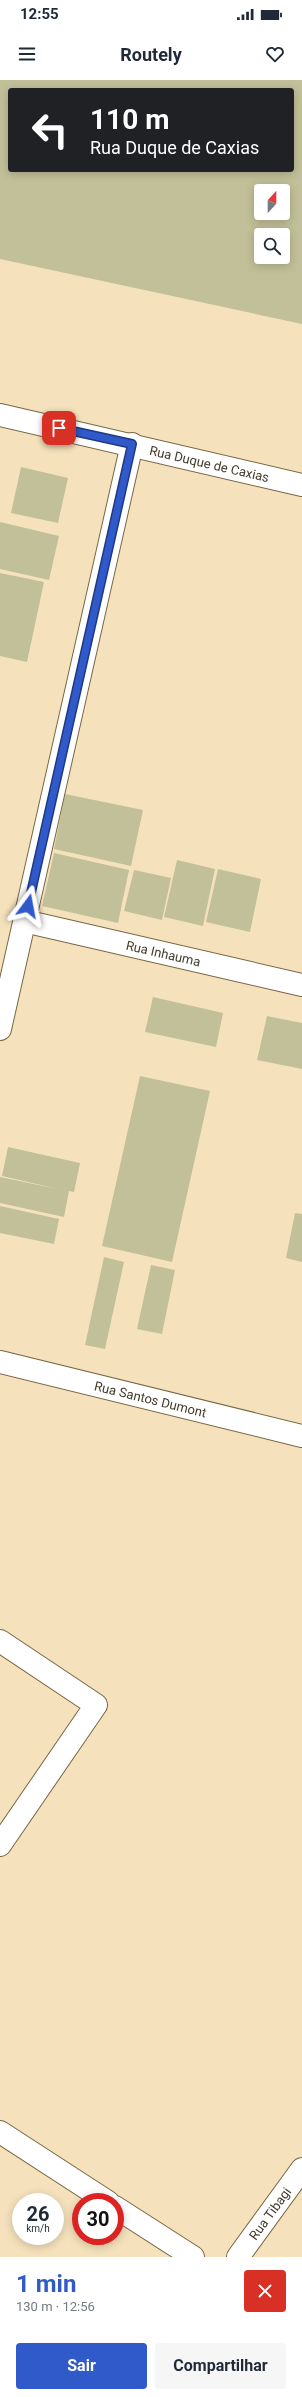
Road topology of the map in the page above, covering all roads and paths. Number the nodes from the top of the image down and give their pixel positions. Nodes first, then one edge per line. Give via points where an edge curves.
1 (0, 415) edge
2 (132, 444) junction
3 (302, 485) edge
4 (24, 921) junction
5 (302, 985) edge
6 (0, 1029) edge
7 (0, 1362) edge
8 (302, 1436) edge
9 (0, 1641) edge
10 (0, 1845) edge
11 (0, 2132) edge
12 (302, 2169) edge
13 (94, 2193) edge
14 (124, 2212) edge
15 (193, 2257) edge
16 (238, 2257) edge

1 - 2 street, Rua Duque de Caxias
2 - 3 street, Rua Duque de Caxias
2 - 4 street
4 - 5 street, Rua Inhauma
4 - 6 street
7 - 8 street, Rua Santos Dumont
9 - 10 street via 96,1705
11 - 13 street
12 - 16 street, Rua Tibagi
14 - 15 street

